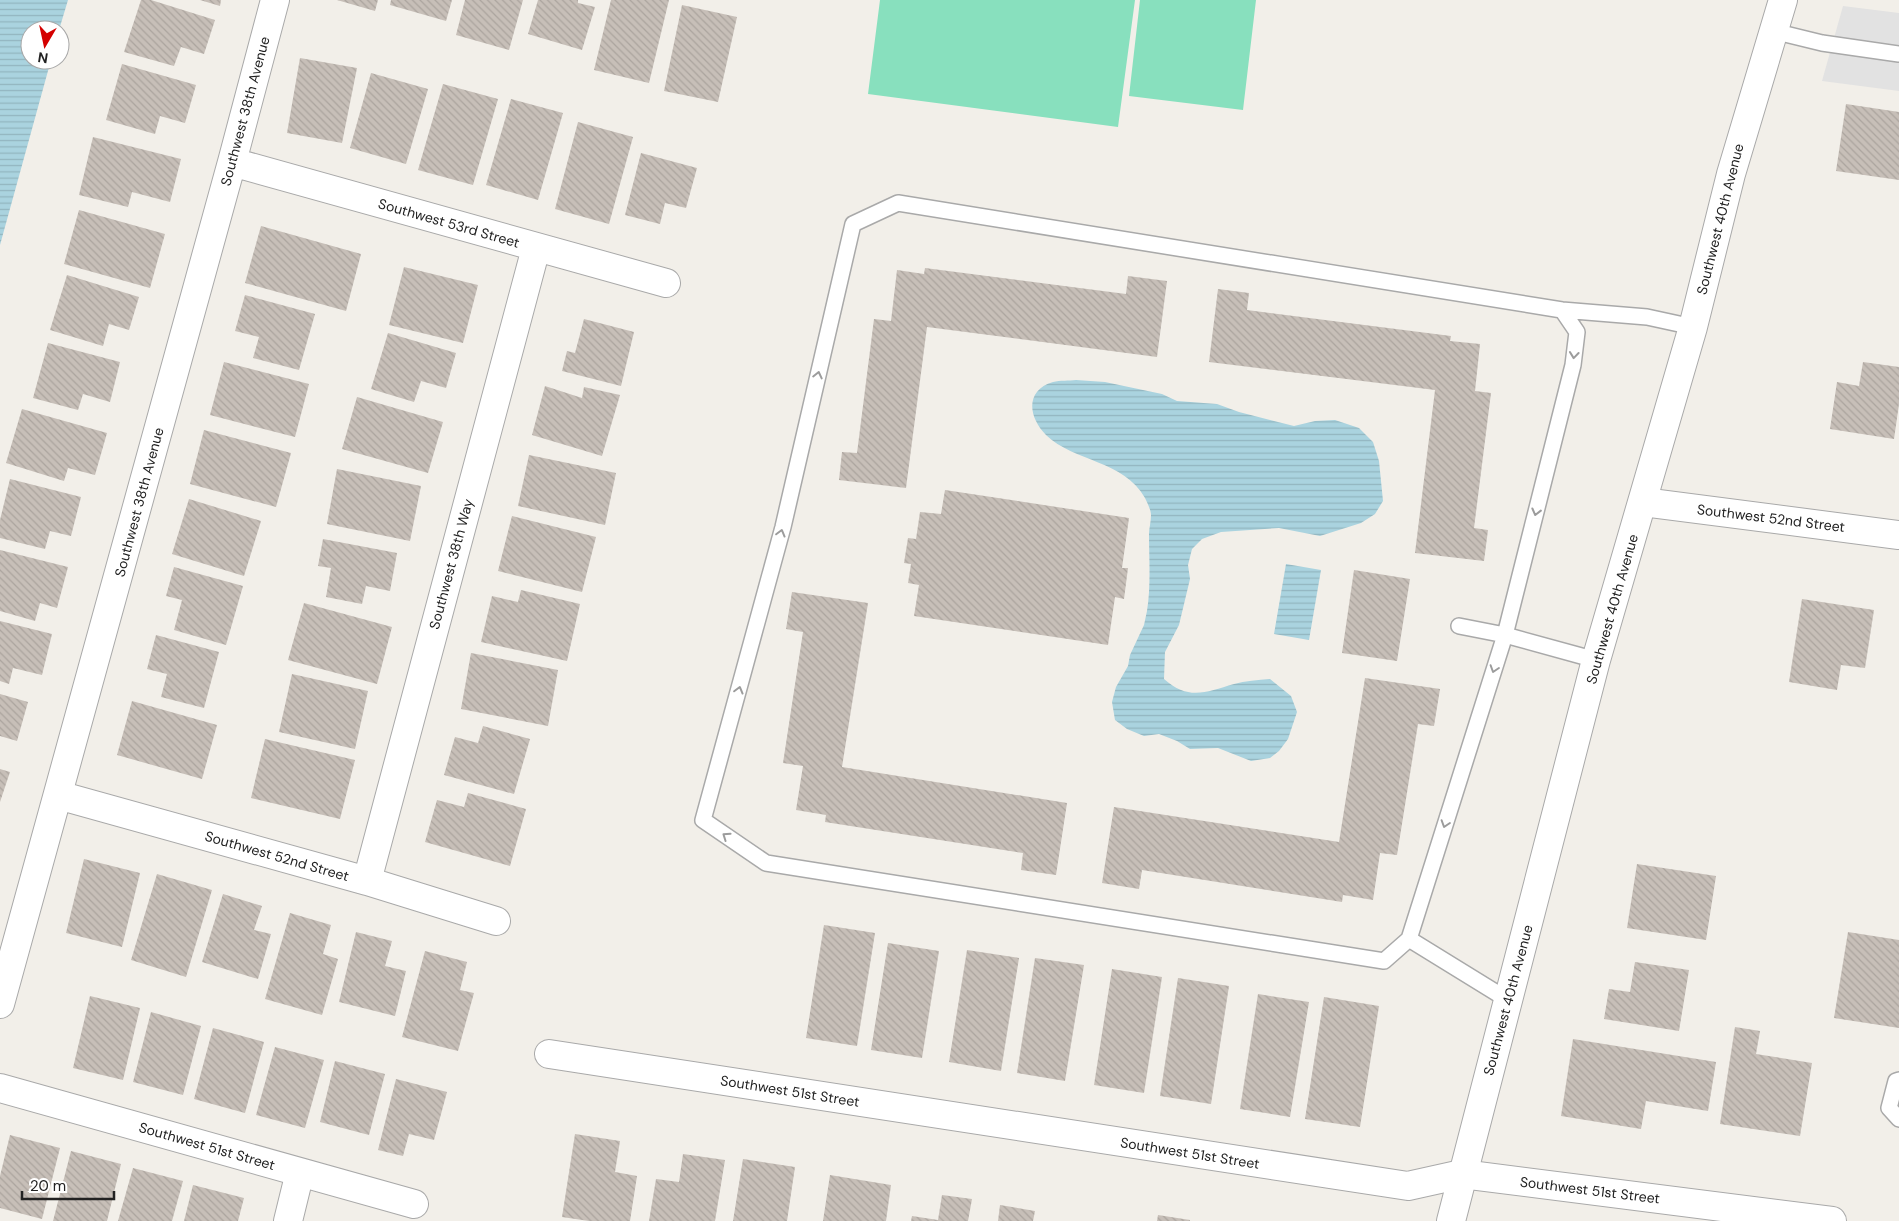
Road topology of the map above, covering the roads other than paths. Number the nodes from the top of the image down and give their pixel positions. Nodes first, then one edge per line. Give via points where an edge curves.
1 (275, 0) edge
2 (1783, 0) edge
3 (1773, 31) junction
4 (1899, 54) edge
5 (232, 162) junction
6 (536, 248) junction
7 (666, 283) dead end
8 (1562, 310) junction
9 (1693, 327) junction
10 (1643, 502) junction
11 (1899, 535) edge
12 (1459, 626) dead end
13 (1505, 635) junction
14 (1596, 660) junction
15 (58, 795) junction
16 (367, 881) junction
17 (496, 921) dead end
18 (1409, 939) junction
19 (1508, 1000) junction
20 (0, 1004) edge
21 (549, 1054) dead end
22 (1899, 1080) edge
23 (0, 1088) edge
24 (1899, 1119) edge
25 (300, 1172) junction
26 (1462, 1174) junction
27 (414, 1204) dead end
28 (1801, 1219) edge
29 (288, 1221) edge
30 (1451, 1221) edge
31 (1832, 1221) edge

1 - 5 street, Southwest 38th Avenue
2 - 3 street, Southwest 40th Avenue
3 - 4 lane via 1822,43
3 - 9 street, Southwest 40th Avenue via 1731,174
5 - 6 street, Southwest 53rd Street
5 - 15 street, Southwest 38th Avenue
6 - 7 street, Southwest 53rd Street
6 - 16 street, Southwest 38th Way
8 - 9 lane via 1647,317
8 -> 13 lane via 1577,332 1573,365
18 -> 8 lane via 1384,961 766,863 704,820 783,527 853,224 898,203
9 - 10 street, Southwest 40th Avenue
10 - 11 street, Southwest 52nd Street
10 - 14 street, Southwest 40th Avenue
12 - 13 lane
13 - 14 lane
13 -> 18 lane
14 - 19 street, Southwest 40th Avenue
15 - 16 street, Southwest 52nd Street
15 - 20 street, Southwest 38th Avenue
16 - 17 street, Southwest 52nd Street
18 - 19 lane
19 - 26 street, Southwest 40th Avenue
21 - 26 street, Southwest 51st Street via 1408,1186
22 - 24 lane via 1889,1108
23 - 25 street, Southwest 51st Street
25 - 27 street, Southwest 51st Street
25 - 29 street
26 - 28 street, Southwest 51st Street
26 - 30 street, Southwest 40th Avenue
28 - 31 street, Southwest 51st Street

